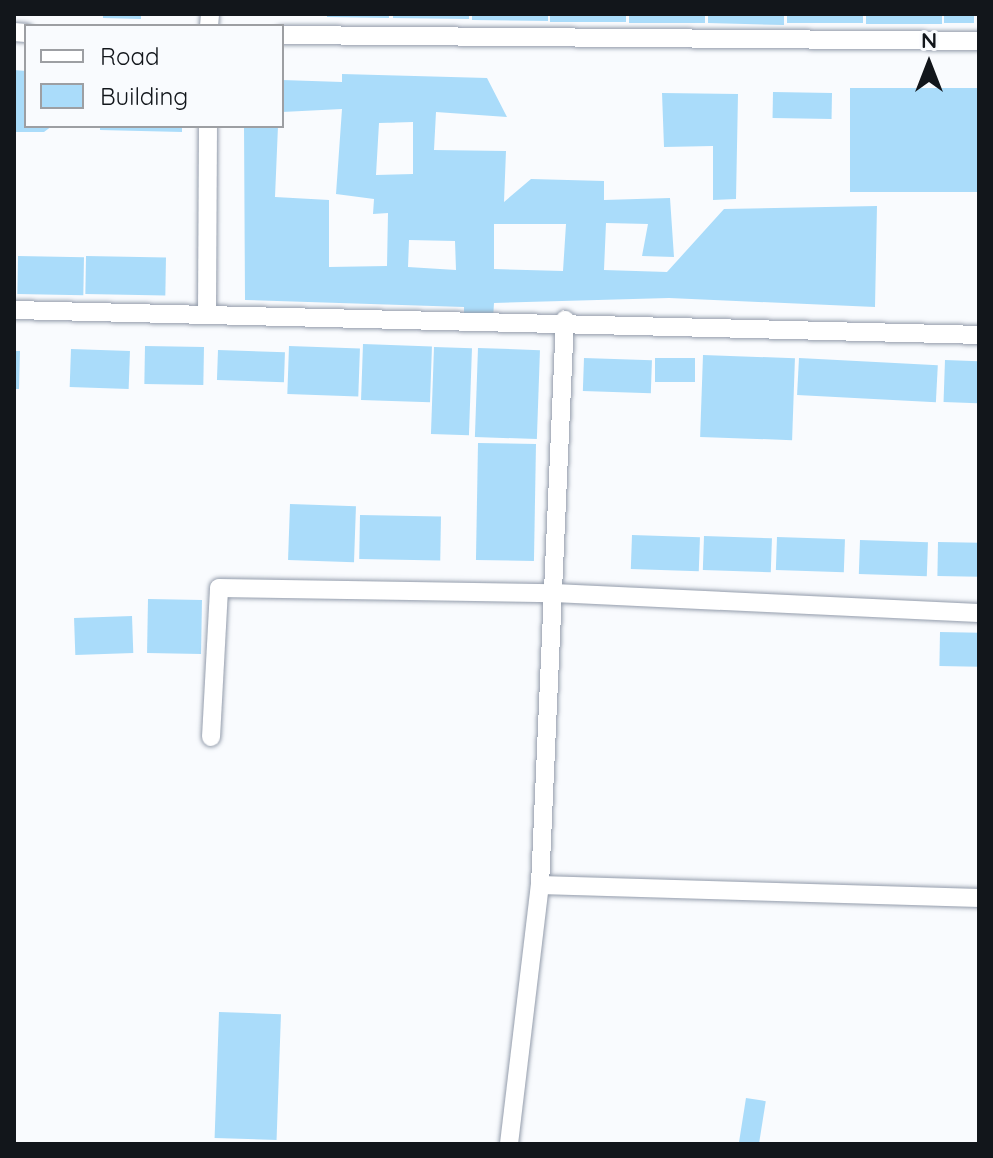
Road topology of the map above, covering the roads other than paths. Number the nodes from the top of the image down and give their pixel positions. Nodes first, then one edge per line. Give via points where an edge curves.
1 (284, 35) edge
2 (979, 41) edge
3 (208, 128) edge
4 (14, 310) edge
5 (207, 314) junction
6 (565, 320) junction
7 (979, 335) edge
8 (554, 593) junction
9 (979, 613) edge
10 (211, 737) dead end
11 (540, 885) junction
12 (979, 898) edge
13 (509, 1144) edge

1 - 2 street
3 - 5 street
4 - 5 street
5 - 6 street
6 - 7 street
6 - 8 street
8 - 9 street
8 - 10 street via 219,588
8 - 11 street
11 - 12 street
11 - 13 street

